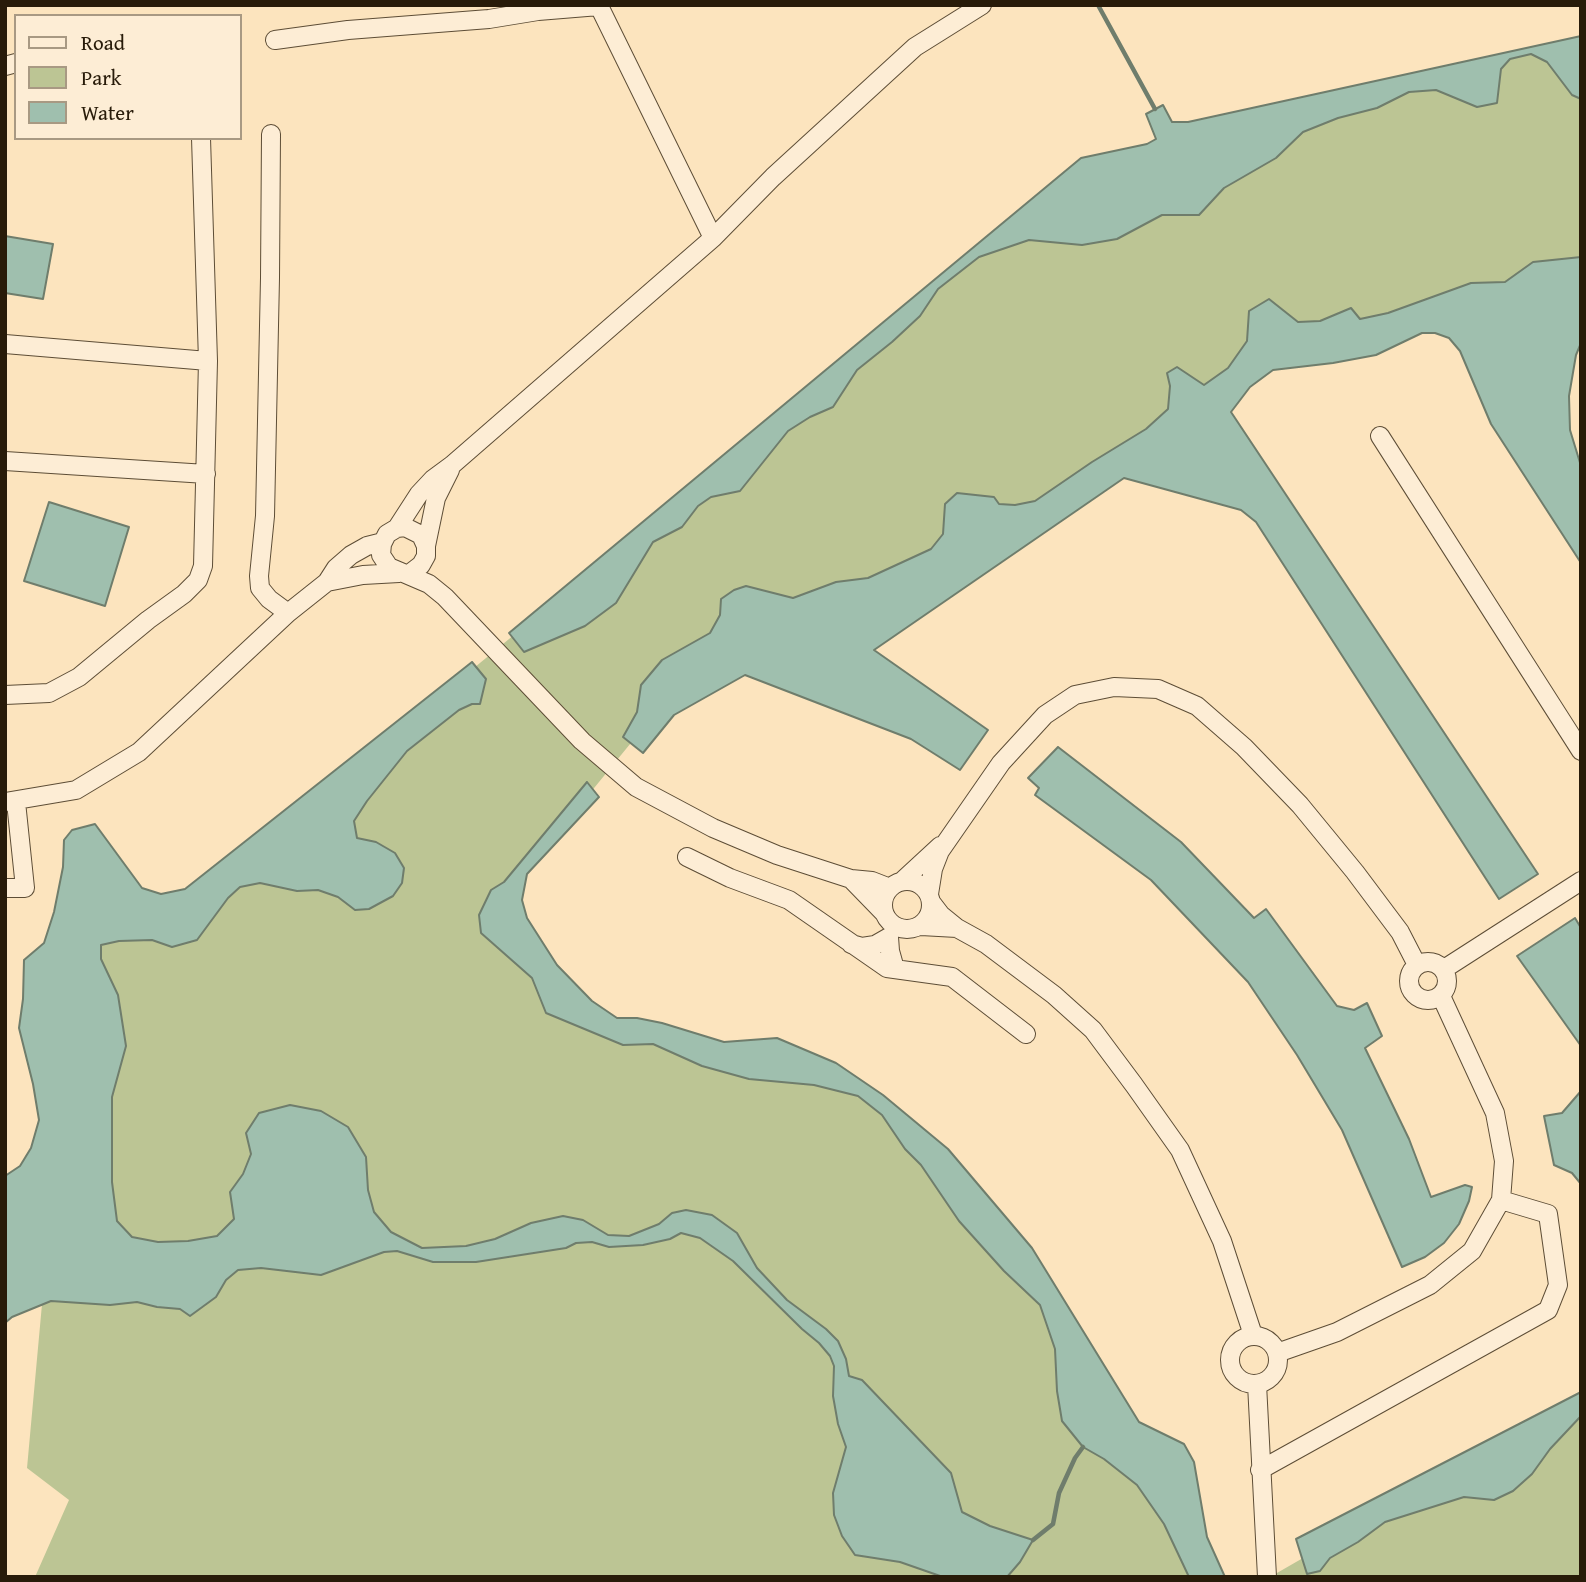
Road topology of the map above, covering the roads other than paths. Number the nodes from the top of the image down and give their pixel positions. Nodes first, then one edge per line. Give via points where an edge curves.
1 (982, 5) edge
2 (275, 40) dead end
3 (271, 134) dead end
4 (201, 140) edge
5 (713, 238) junction
6 (5, 344) edge
7 (208, 361) junction
8 (1380, 436) dead end
9 (5, 461) edge
10 (452, 465) junction
11 (206, 474) junction
12 (397, 528) junction
13 (383, 542) junction
14 (426, 551) junction
15 (404, 574) junction
16 (327, 582) junction
17 (445, 597) junction
18 (288, 613) junction
19 (5, 695) edge
20 (1581, 751) edge
21 (11, 802) edge
22 (952, 833) junction
23 (687, 857) dead end
24 (851, 879) junction
25 (1581, 881) edge
26 (896, 885) junction
27 (5, 888) edge
28 (930, 898) junction
29 (884, 913) junction
30 (921, 926) junction
31 (957, 928) junction
32 (894, 933) junction
33 (851, 944) junction
34 (1417, 965) junction
35 (895, 969) junction
36 (1444, 969) junction
37 (1441, 996) junction
38 (1027, 1034) dead end
39 (1501, 1200) junction
40 (1253, 1335) junction
41 (1277, 1353) junction
42 (1257, 1384) junction
43 (1260, 1471) junction
44 (1267, 1577) edge

1 - 5 street via 915,47
2 - 5 street via 599,6
3 - 18 street via 265,516 259,576 260,588
4 - 7 street
5 - 10 street
6 - 7 street
7 - 11 street
8 - 20 street
9 - 11 street
10 - 12 street via 419,494
10 - 14 street via 436,499
11 - 19 street via 204,566 198,580 79,677 49,693
12 - 13 street
12 - 14 street via 421,535
13 - 15 street via 384,562
13 - 16 street via 351,555
14 - 15 street via 421,565
14 - 17 street
15 - 16 street
15 - 17 street via 429,584
16 - 18 street
17 - 24 street via 582,741 636,787 713,828
18 - 21 street via 139,752 76,790
21 - 27 street via 25,888
22 - 26 street
22 - 28 street via 937,860
22 - 34 street via 1001,763 1045,715 1075,695 1114,687 1158,689 1197,706 1300,805 1400,932
23 - 33 street via 789,900
24 - 26 street
24 - 29 street
25 - 36 street
26 - 28 street via 914,882 924,887
26 - 29 street via 884,898
28 - 30 street via 930,914
28 - 31 street
29 - 32 street
30 - 31 street
30 - 32 street
31 - 40 street via 1054,995 1093,1030 1134,1085 1180,1150 1222,1241
32 - 33 street via 875,945
32 - 35 street via 890,951
33 - 35 street
34 - 36 street via 1432,961
34 - 37 street via 1410,975 1413,993 1423,1000
35 - 38 street via 952,977
36 - 37 street via 1448,983
37 - 39 street via 1494,1113 1504,1161
39 - 41 street via 1472,1251 1430,1285 1337,1332
39 - 43 street via 1548,1214 1558,1285 1548,1310
40 - 41 street via 1263,1337
40 - 42 street via 1237,1342 1230,1363 1243,1381
41 - 42 street via 1272,1376
42 - 43 street
43 - 44 street

